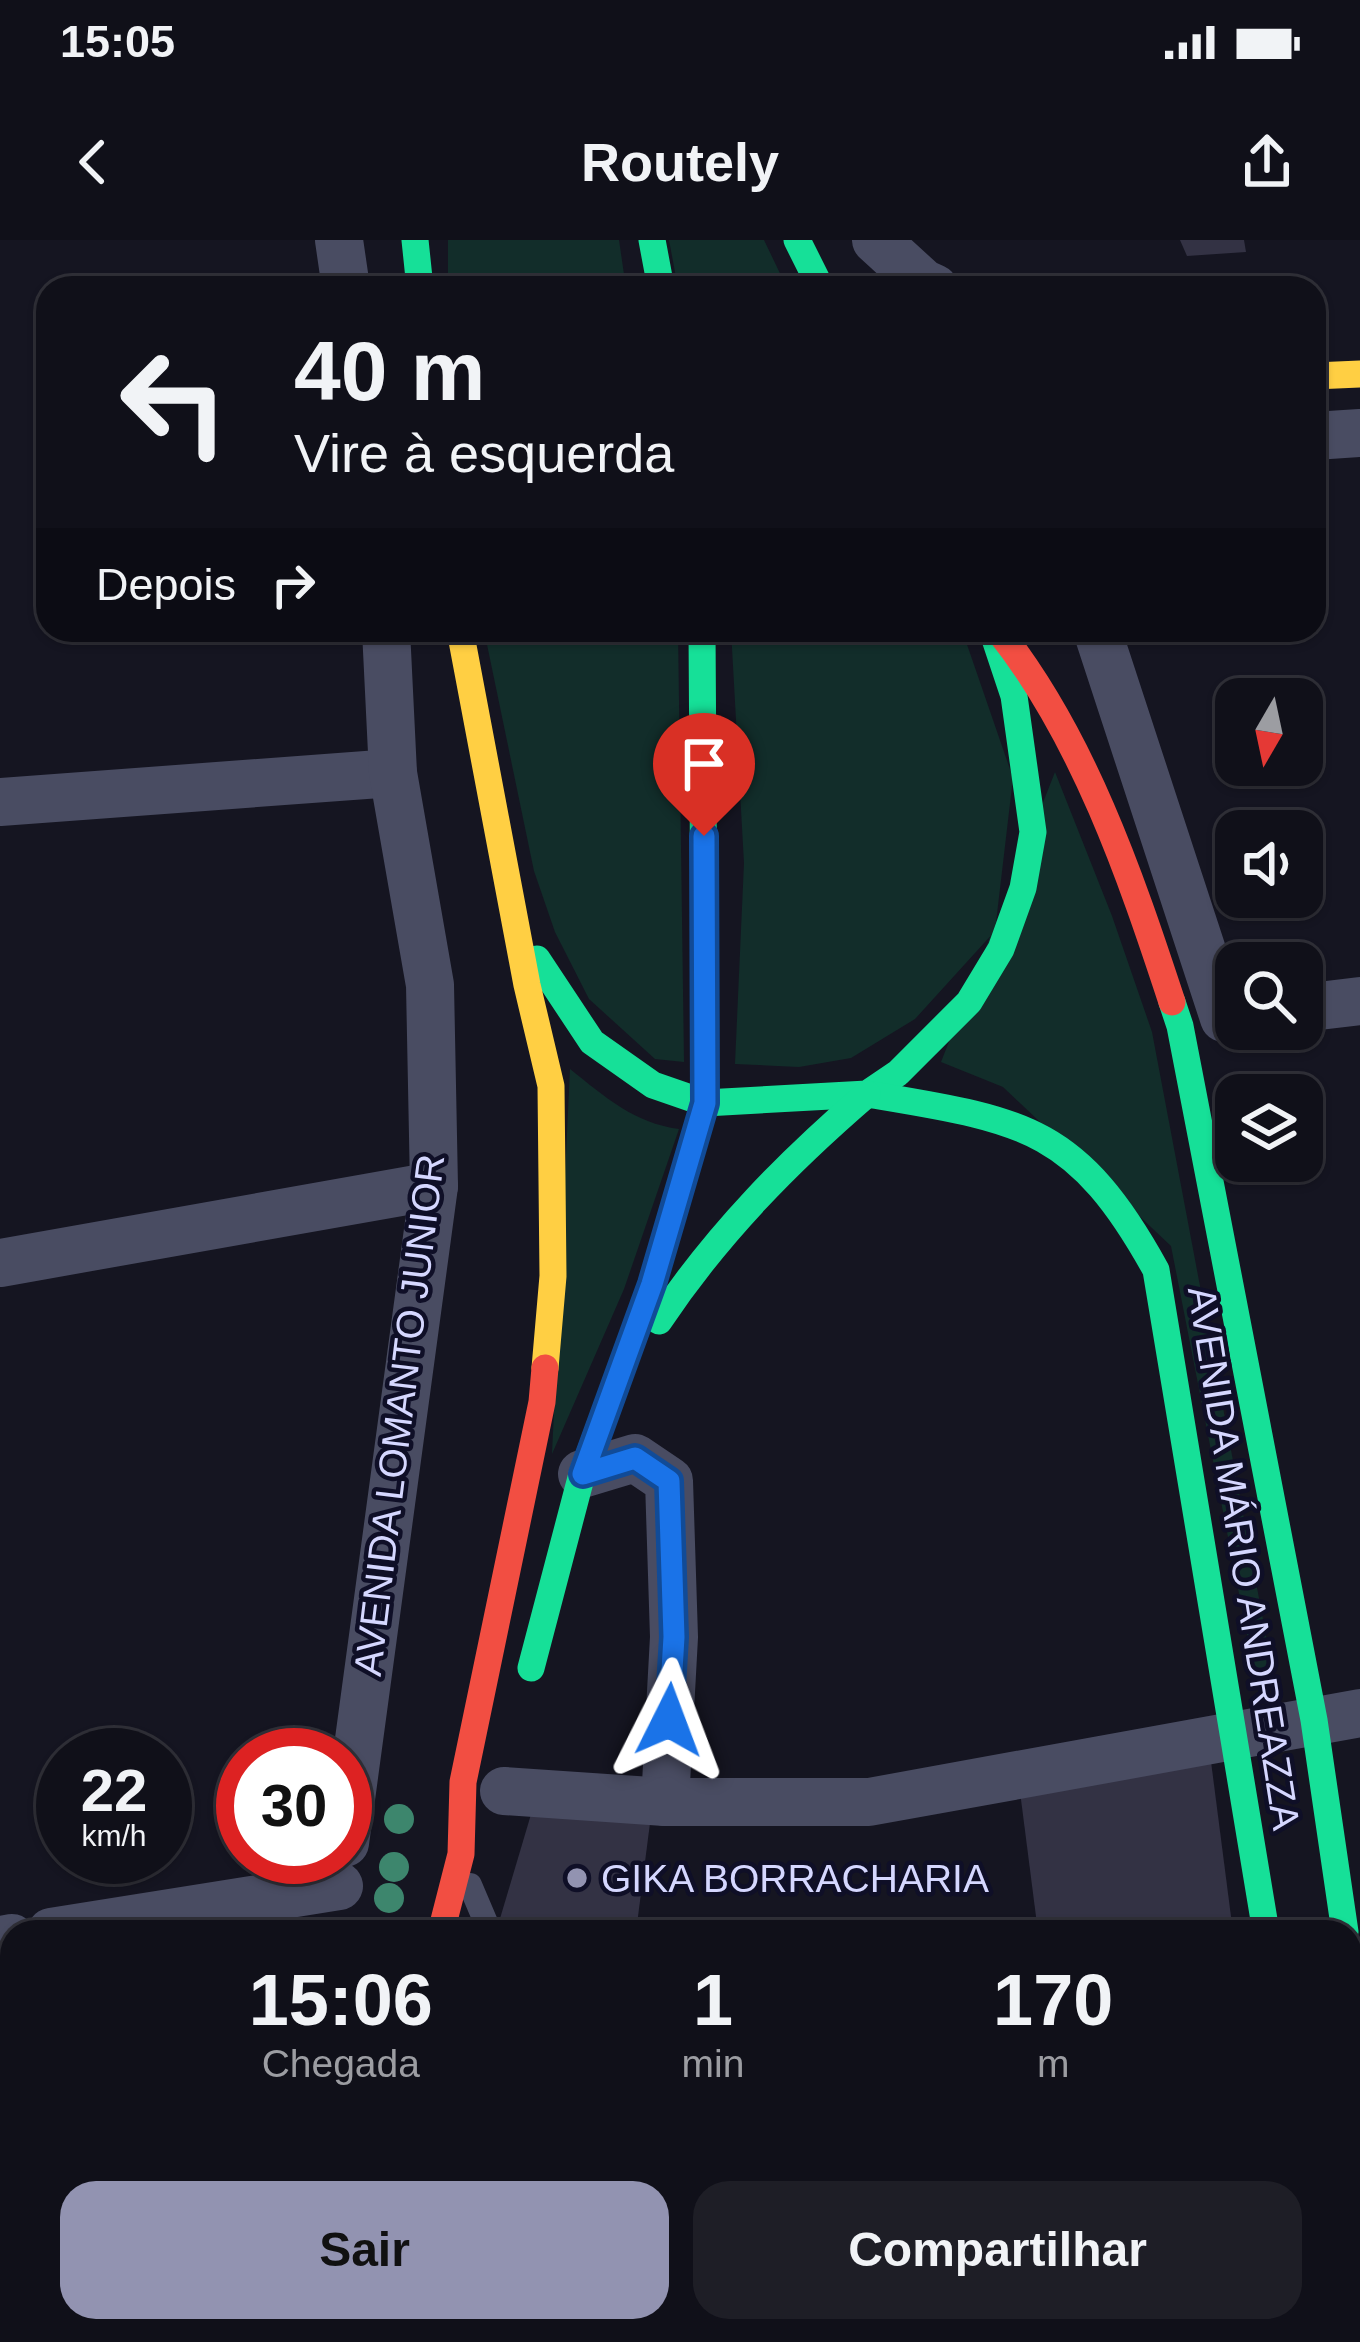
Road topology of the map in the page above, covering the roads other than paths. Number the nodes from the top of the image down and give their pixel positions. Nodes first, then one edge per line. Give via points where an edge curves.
1 (339, 240) edge
2 (418, 240) edge
3 (652, 240) edge
4 (876, 240) edge
5 (800, 245) edge
6 (344, 276) edge
7 (419, 276) edge
8 (659, 276) edge
9 (815, 276) edge
10 (836, 276) edge
11 (915, 276) edge
12 (1360, 374) edge
13 (1326, 375) edge
14 (1360, 412) edge
15 (1326, 414) edge
16 (1360, 433) edge
17 (1326, 435) edge
18 (387, 642) edge
19 (462, 642) edge
20 (702, 642) edge
21 (998, 642) edge
22 (1005, 642) edge
23 (1101, 642) edge
24 (393, 773) junction
25 (0, 802) edge
26 (514, 919) junction
27 (1360, 1001) edge
28 (1323, 1005) edge
29 (1213, 1020) edge
30 (866, 1094) junction
31 (705, 1103) junction
32 (434, 1186) junction
33 (0, 1263) edge
34 (604, 1411) junction
35 (583, 1474) junction
36 (524, 1701) dead end
37 (1337, 1717) edge
38 (361, 1728) edge
39 (1235, 1736) junction
40 (506, 1780) joint
41 (665, 1802) junction
42 (461, 1854) junction
43 (314, 1884) edge
44 (117, 1920) edge
45 (444, 1920) edge
46 (484, 1920) edge
47 (1265, 1920) edge
48 (1345, 1920) edge

1 - 6 street
2 - 7 main road
3 - 8 main road
4 - 11 street
5 - 9 main road
5 - 10 main road
12 - 13 main road
14 - 15 main road
16 - 17 street
18 - 24 street, AVENIDA LOMANTO JUNIOR
19 - 26 main road
20 - 31 main road
21 - 30 main road via 1034,832 1023,889 1001,949 968,1002
22 - 29 main road, AVENIDA MÁRIO ANDREAZZA via 1036,678 1142,910
23 - 29 street
24 - 25 street
24 - 32 street, AVENIDA LOMANTO JUNIOR via 430,985
26 - 31 main road via 592,1042 652,1085
26 - 42 main road via 550,1086 553,1276 542,1402 463,1782
27 - 28 street
29 - 37 main road, AVENIDA MÁRIO ANDREAZZA
30 - 31 main road, AVENIDA MÁRIO ANDREAZZA
30 - 34 main road via 724,1228
30 - 39 main road, AVENIDA MÁRIO ANDREAZZA via 1001,1119 1052,1138 1130,1216 1156,1270
31 - 34 main road via 652,1284
32 - 33 street
32 - 38 street, AVENIDA LOMANTO JUNIOR
34 - 35 main road
35 - 36 main road
35 - 41 street via 635,1458 669,1481 674,1637
37 - 39 street
37 - 48 main road, AVENIDA MÁRIO ANDREAZZA
39 - 41 street via 869,1802
39 - 47 main road, AVENIDA MÁRIO ANDREAZZA
40 - 41 street
40 - 42 main road
42 - 45 main road
42 - 46 lane
43 - 44 street

